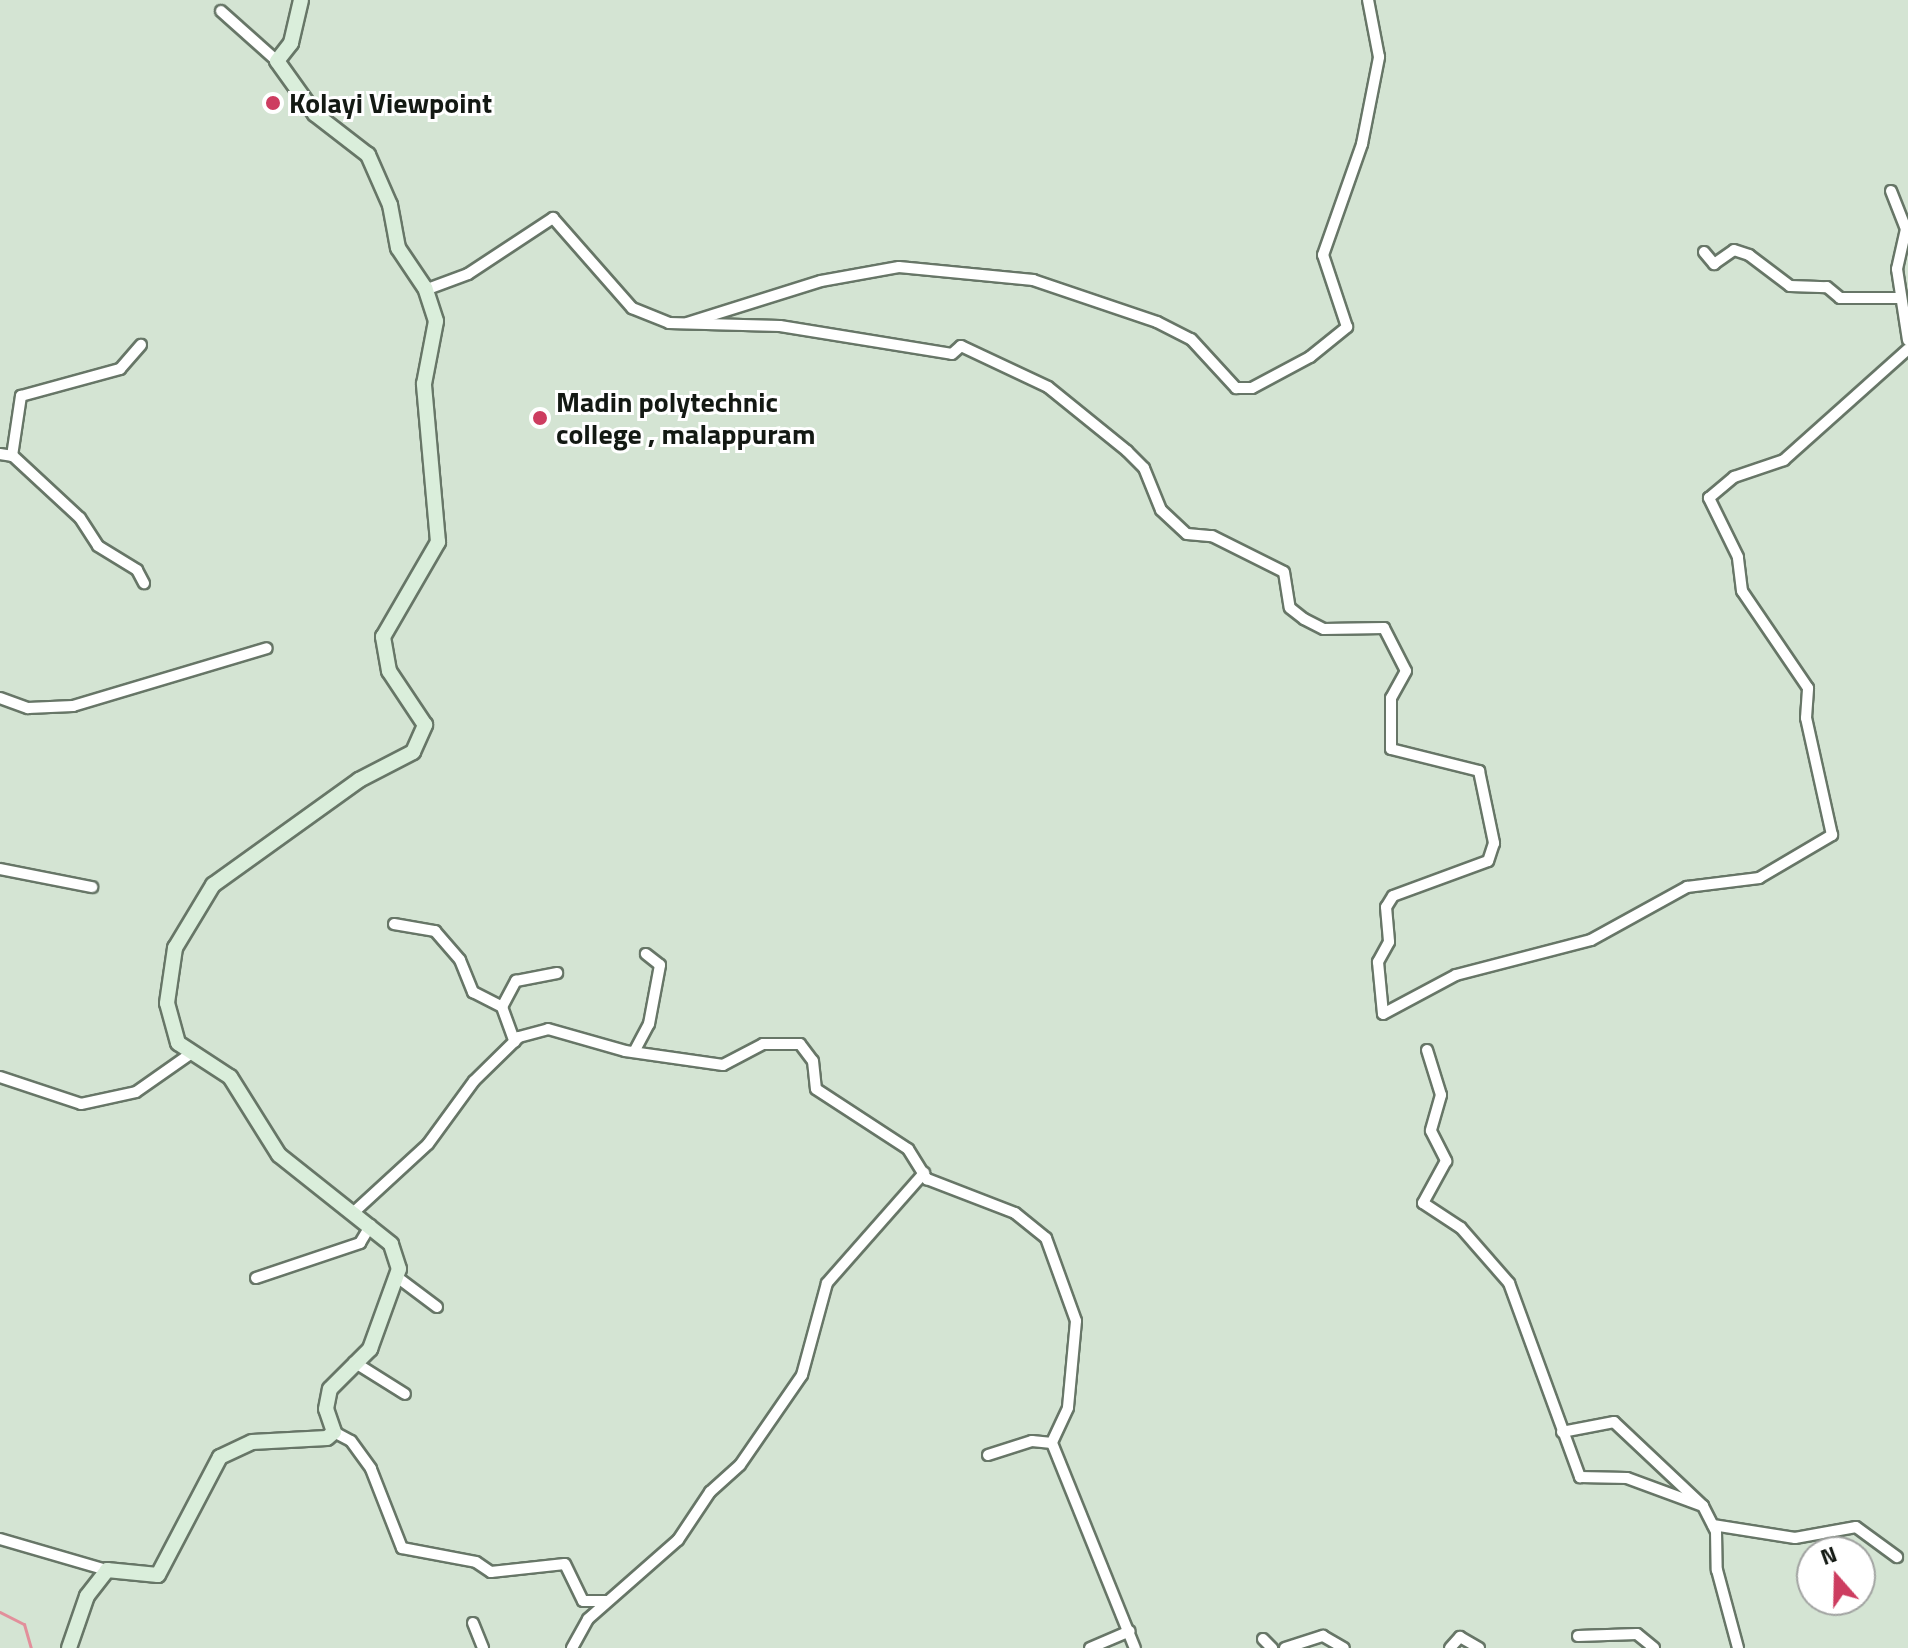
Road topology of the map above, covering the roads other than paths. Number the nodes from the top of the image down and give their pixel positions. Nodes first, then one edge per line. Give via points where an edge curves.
1 (301, 0) edge
2 (1368, 0) edge
3 (221, 11) dead end
4 (277, 61) junction
5 (1891, 191) dead end
6 (1704, 252) dead end
7 (425, 290) junction
8 (1900, 298) junction
9 (684, 324) junction
10 (1908, 340) edge
11 (141, 345) dead end
12 (1908, 349) edge
13 (0, 454) edge
14 (12, 456) junction
15 (144, 583) dead end
16 (267, 648) dead end
17 (0, 698) edge
18 (0, 869) edge
19 (92, 887) dead end
20 (394, 924) dead end
21 (646, 954) dead end
22 (557, 973) dead end
23 (502, 1007) junction
24 (515, 1042) junction
25 (1427, 1050) dead end
26 (634, 1052) junction
27 (190, 1054) junction
28 (0, 1077) edge
29 (924, 1173) junction
30 (354, 1212) junction
31 (371, 1225) junction
32 (397, 1277) junction
33 (256, 1278) dead end
34 (437, 1307) dead end
35 (354, 1362) junction
36 (405, 1394) dead end
37 (334, 1432) junction
38 (1562, 1432) junction
39 (1052, 1443) junction
40 (988, 1455) dead end
41 (1703, 1506) junction
42 (1713, 1525) junction
43 (0, 1539) edge
44 (1897, 1557) dead end
45 (107, 1570) junction
46 (607, 1601) junction
47 (473, 1623) dead end
48 (1130, 1631) junction
49 (1578, 1636) dead end
50 (1263, 1639) dead end
51 (69, 1648) edge
52 (483, 1648) edge
53 (572, 1648) edge
54 (1090, 1648) edge
55 (1135, 1648) edge
56 (1272, 1648) edge
57 (1285, 1648) edge
58 (1344, 1648) edge
59 (1450, 1648) edge
60 (1479, 1648) edge
61 (1654, 1648) edge
62 (1738, 1648) edge

1 - 4 street via 291,43
2 - 9 street via 1379,57 1362,144 1323,255 1347,327 1310,357 1252,388 1236,388 1191,339 1102,299 1033,280 911,266 821,281
3 - 4 street
4 - 7 street via 315,114 368,155 390,205 398,248
5 - 8 street via 1906,229 1897,269
6 - 8 street via 1714,264 1734,250 1749,255 1790,286 1827,287 1840,298
7 - 9 street via 468,274 553,218 632,308
7 - 27 street via 436,321 424,384 438,542 383,637 389,671 419,710 422,735 413,752 359,780 213,885 184,925 169,981 170,1024
8 - 10 street
9 - 12 street via 780,326 952,354 961,346 990,357 1048,387 1127,451 1176,527 1212,536 1284,572 1290,608 1304,619 1324,629 1384,628 1406,671 1391,698 1391,749 1479,771 1494,843 1488,861 1393,896 1386,907 1389,942 1378,962 1383,1014 1456,975 1591,940 1687,887 1759,878 1832,835 1806,718 1808,688 1742,591 1738,557 1709,498 1734,477 1784,460
11 - 14 street via 120,369 21,396
13 - 14 street
14 - 15 street via 80,518 98,546 137,570
16 - 17 street via 146,690 73,706 28,708
18 - 19 street
20 - 23 street via 435,931 460,960 473,992
21 - 26 street via 660,965 649,1024
22 - 23 street via 516,981
23 - 24 street
24 - 26 street via 548,1029
24 - 30 street via 474,1081 428,1144
25 - 38 street via 1441,1095 1431,1131 1446,1161 1423,1203 1461,1228 1509,1283
26 - 29 street via 723,1065 763,1044 800,1044 813,1061 816,1089 908,1149
27 - 28 street via 136,1092 81,1104
27 - 30 street via 230,1077 295,1170
29 - 39 street via 1015,1213 1046,1238 1076,1321 1068,1408
29 - 46 street via 827,1283 802,1375 740,1465 710,1492 678,1540
30 - 31 street
31 - 32 street via 391,1244
31 - 33 street via 360,1243
32 - 34 street
32 - 35 street via 370,1349
35 - 36 street
35 - 37 street via 330,1389 326,1409
37 - 45 street via 327,1438 252,1442 220,1457 158,1575
37 - 46 street via 351,1441 371,1469 402,1548 476,1562 491,1572 565,1564 583,1601
38 - 41 street via 1614,1422
38 - 41 street via 1586,1482 1627,1478
39 - 40 street via 1032,1441
39 - 48 street
41 - 42 street
42 - 44 street via 1795,1538 1856,1527
42 - 62 street
43 - 45 street
45 - 51 street via 91,1589
46 - 53 street
47 - 52 street
48 - 54 street
48 - 55 street
49 - 61 street via 1637,1634
50 - 56 street
57 - 58 street via 1323,1636
59 - 60 street via 1460,1637

